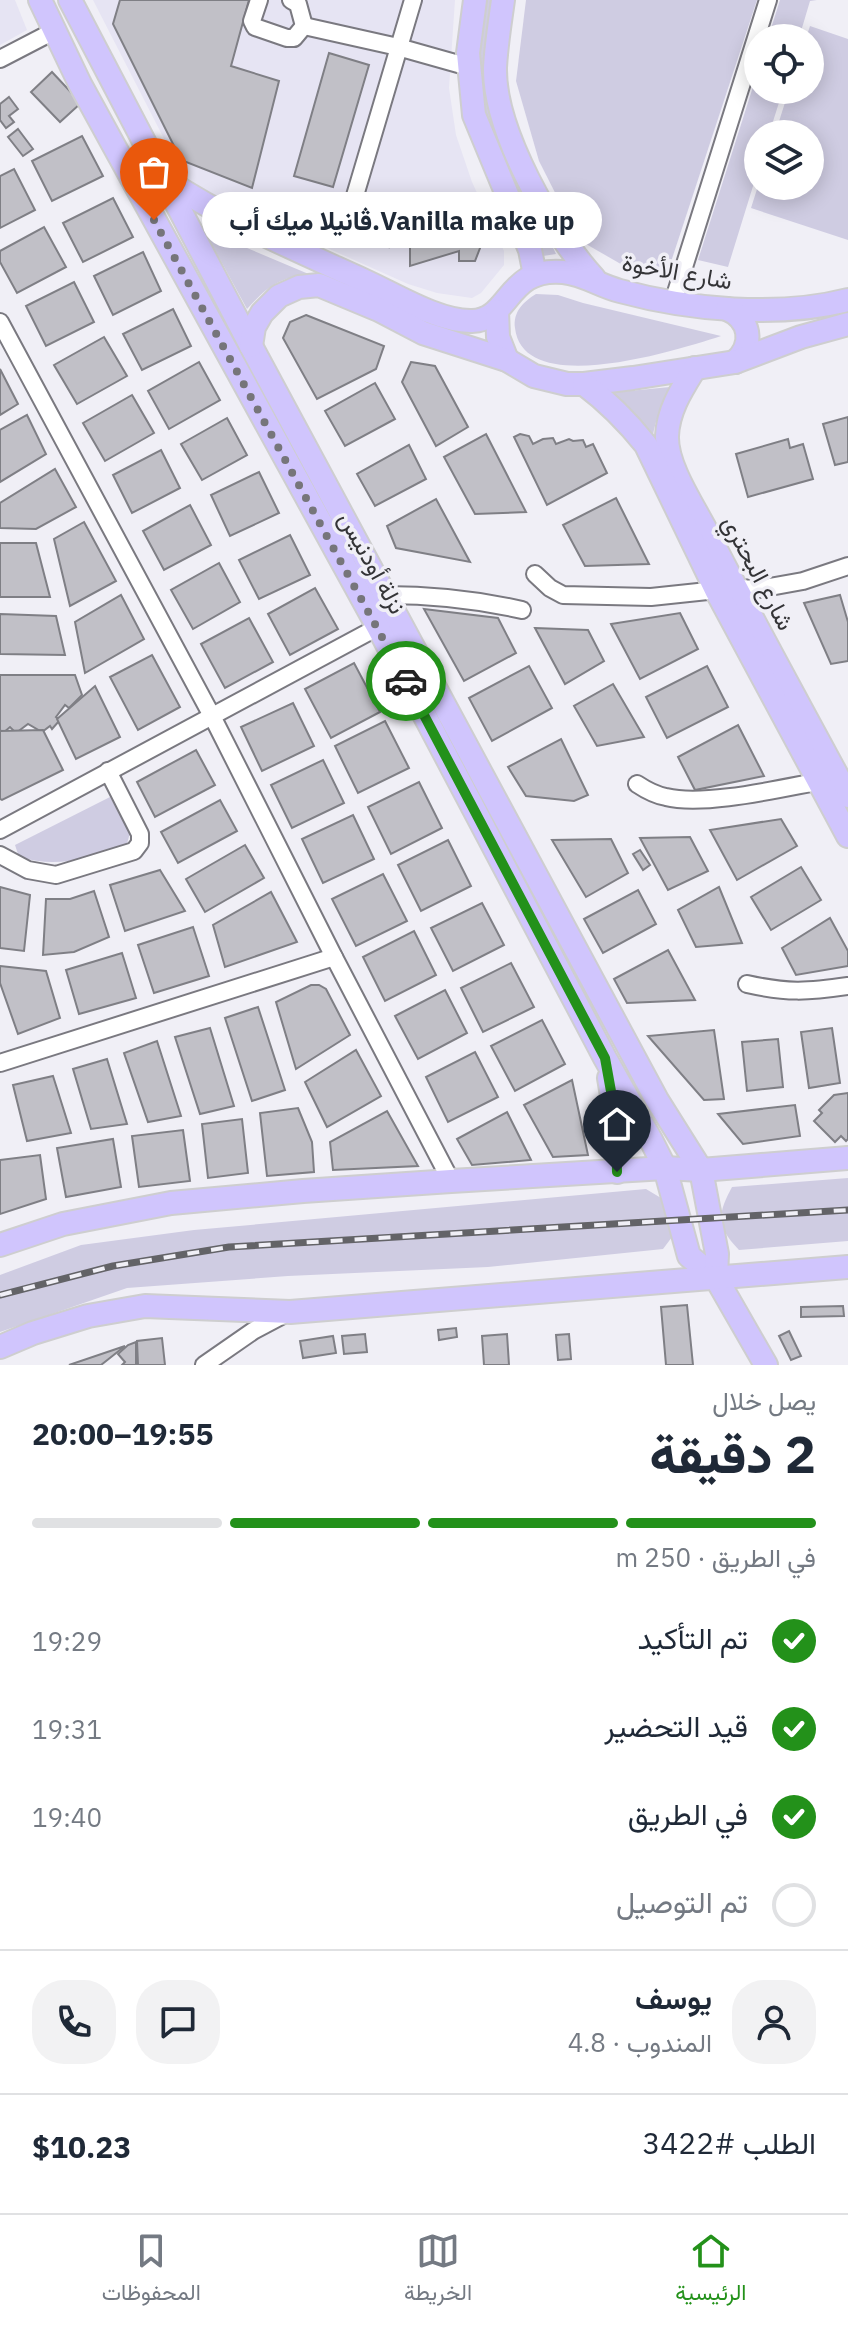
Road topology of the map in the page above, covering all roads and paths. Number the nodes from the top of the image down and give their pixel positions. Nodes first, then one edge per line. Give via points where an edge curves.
1 (40, 0) edge
2 (70, 0) edge
3 (259, 0) edge
4 (291, 0) edge
5 (413, 0) edge
6 (475, 0) edge
7 (503, 0) edge
8 (768, 0) edge
9 (304, 26) junction
10 (54, 31) junction
11 (398, 47) junction
12 (0, 59) edge
13 (469, 67) junction
14 (165, 180) junction
15 (351, 209) dead end
16 (535, 275) junction
17 (597, 282) junction
18 (848, 300) edge
19 (673, 302) junction
20 (727, 309) junction
21 (497, 311) junction
22 (0, 322) edge
23 (848, 324) edge
24 (251, 346) junction
25 (507, 360) junction
26 (735, 362) junction
27 (695, 368) junction
28 (584, 384) junction
29 (848, 566) edge
30 (535, 574) dead end
31 (726, 589) junction
32 (385, 595) junction
33 (522, 610) dead end
34 (378, 627) junction
35 (212, 716) junction
36 (108, 771) junction
37 (838, 783) edge
38 (637, 784) dead end
39 (0, 830) edge
40 (848, 836) edge
41 (0, 855) edge
42 (334, 957) junction
43 (747, 984) dead end
44 (848, 986) edge
45 (605, 1058) junction
46 (0, 1063) edge
47 (848, 1158) edge
48 (665, 1168) junction
49 (701, 1170) junction
50 (617, 1172) junction
51 (451, 1181) junction
52 (0, 1245) edge
53 (848, 1267) edge
54 (716, 1278) junction
55 (290, 1312) junction
56 (0, 1347) edge
57 (204, 1365) edge
58 (766, 1365) edge

1 - 10 main road, نزلة أودنيس
2 - 14 main road
3 - 9 street via 255,27 294,38
4 - 9 street via 298,4
5 - 11 street
6 - 13 main road
7 - 17 main road via 495,70 512,145 558,233
8 - 19 street
9 - 11 street
10 - 12 street
10 - 34 main road, نزلة أودنيس
11 - 13 street
11 - 15 street
13 - 16 main road via 474,115 530,250
14 - 21 main road via 229,218 428,310 470,321
14 - 24 main road
16 - 17 main road, شارع الأخوة via 560,272
16 - 21 main road via 516,287
17 - 19 main road, شارع الأخوة
18 - 20 main road, شارع الأخوة via 779,310
19 - 20 main road, شارع الأخوة
20 - 26 main road via 741,317 748,333 746,349
21 - 25 main road via 498,337
22 - 35 street
23 - 26 main road
24 - 25 main road via 254,327 279,296 319,285 423,333
24 - 32 main road
25 - 28 main road via 542,378
26 - 27 main road
27 - 28 main road
27 - 31 main road, شارع البحتري via 679,393 667,437 671,461
28 - 31 main road, شارع البحتري via 611,404 646,445
29 - 31 street via 774,587
30 - 31 street via 569,596 651,597
31 - 37 main road
32 - 33 street
32 - 49 main road via 657,1100
34 - 35 street
34 - 45 main road, نزلة أودنيس
35 - 36 street
35 - 42 street
36 - 39 street
36 - 41 street via 140,834 134,851 56,875 28,870
37 - 38 street via 685,799 665,797
37 - 40 main road
42 - 46 street
42 - 51 street
43 - 44 street via 809,992
45 - 48 main road, نزلة أودنيس
45 - 50 main road via 616,1119
47 - 49 main road
48 - 49 main road
48 - 50 main road
48 - 54 main road, نزلة أودنيس via 689,1256
49 - 54 main road via 717,1254
50 - 51 main road
51 - 52 main road via 171,1203 63,1224
53 - 54 main road
54 - 55 main road
54 - 58 main road
55 - 56 main road via 145,1306 88,1316
55 - 57 street

